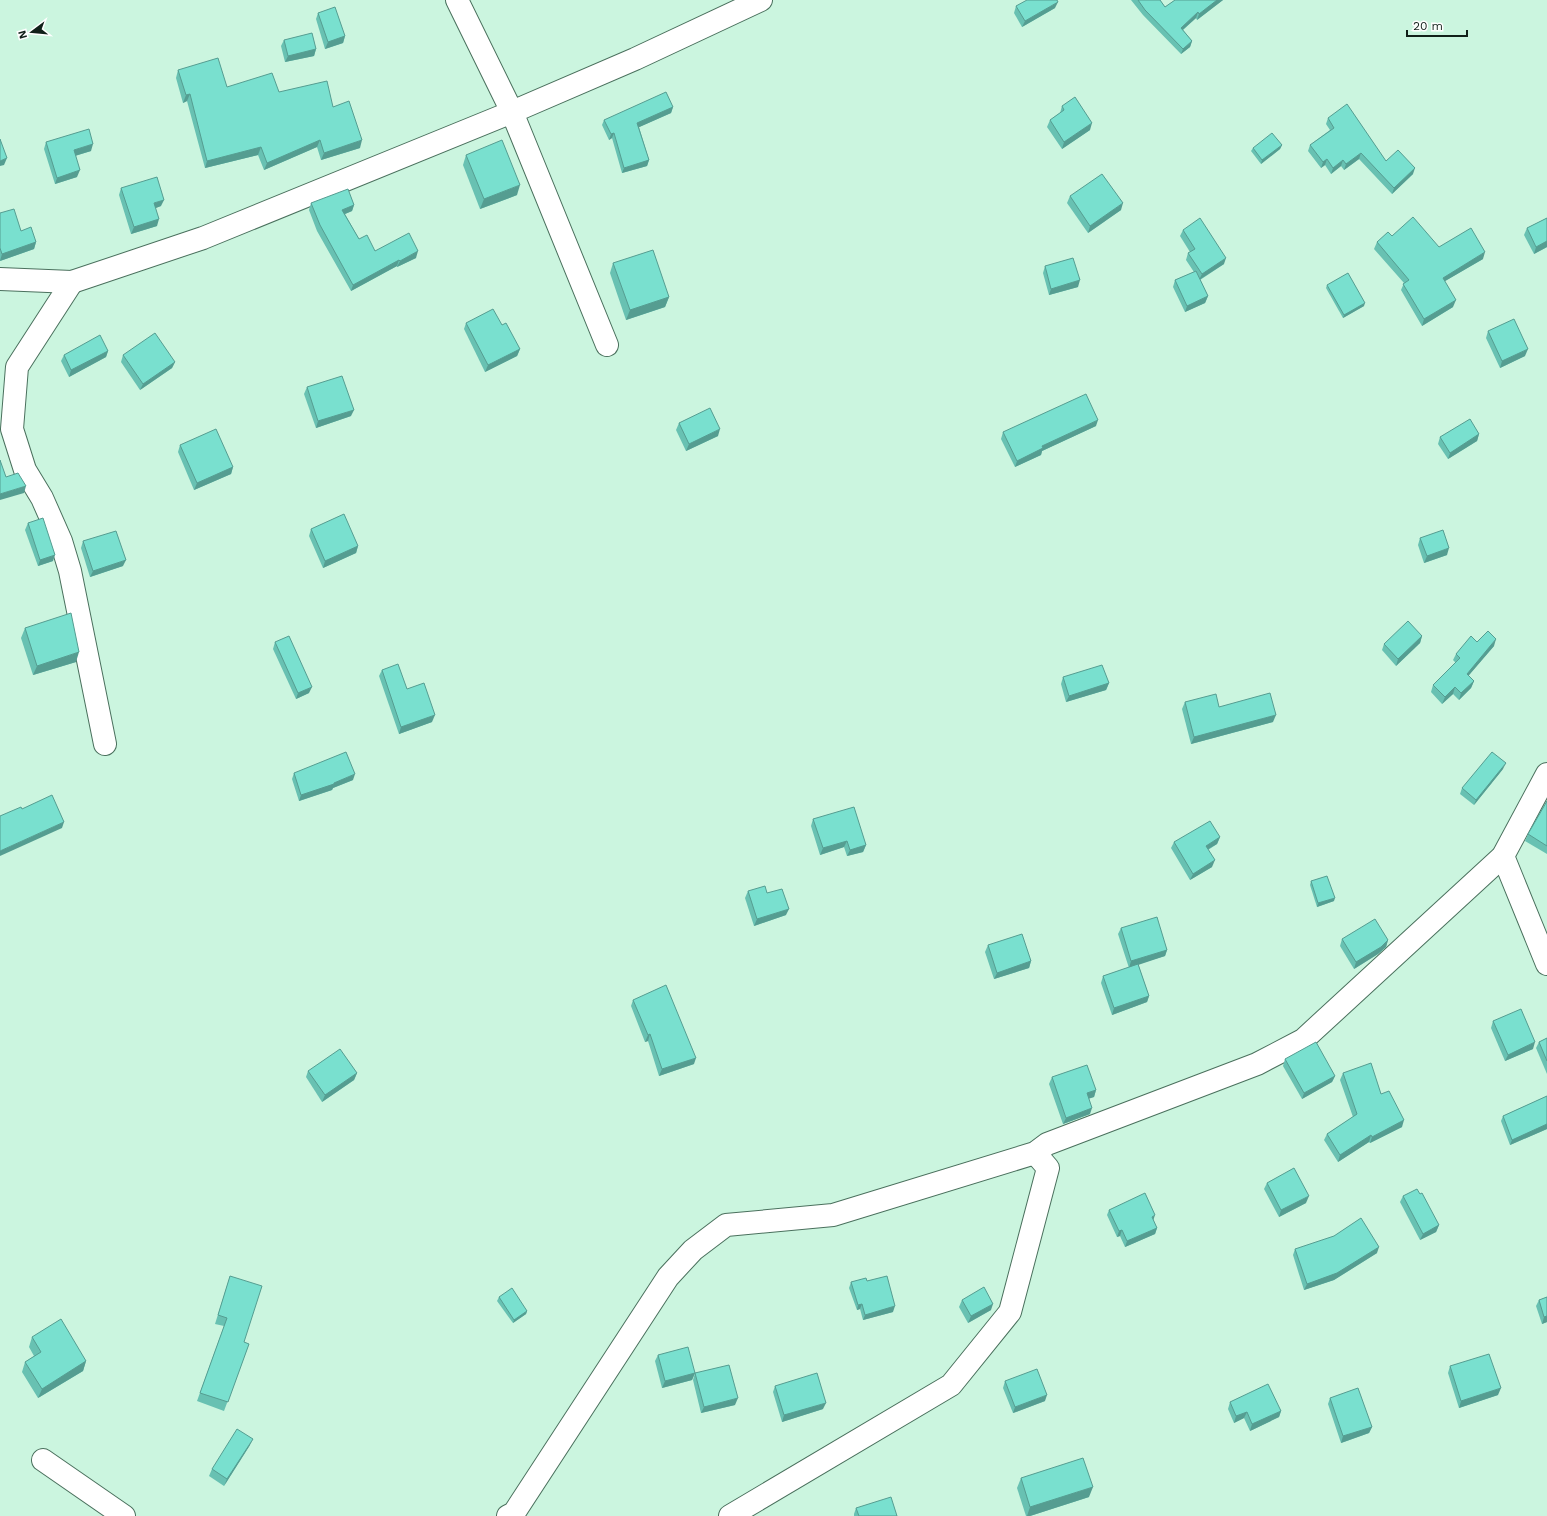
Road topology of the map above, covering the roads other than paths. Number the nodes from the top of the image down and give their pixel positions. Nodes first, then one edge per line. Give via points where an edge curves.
1 (457, 0) edge
2 (761, 0) edge
3 (512, 112) junction
4 (0, 279) edge
5 (72, 282) junction
6 (608, 345) dead end
7 (105, 744) dead end
8 (1547, 774) edge
9 (1503, 856) junction
10 (1547, 964) edge
11 (1035, 1153) junction
12 (43, 1460) dead end
13 (124, 1516) edge
14 (508, 1516) edge
15 (730, 1516) edge

1 - 3 street
2 - 3 street via 635,59
3 - 5 street via 203,238
3 - 6 street
4 - 5 street
5 - 7 street via 17,367 12,428 25,470 42,498 61,541 70,571
8 - 9 street
9 - 10 street
9 - 11 street via 1303,1040 1257,1064 1047,1144
11 - 14 street via 833,1215 726,1225 693,1250 668,1277 514,1513
11 - 15 street via 1048,1168 1010,1312 951,1384
12 - 13 street

